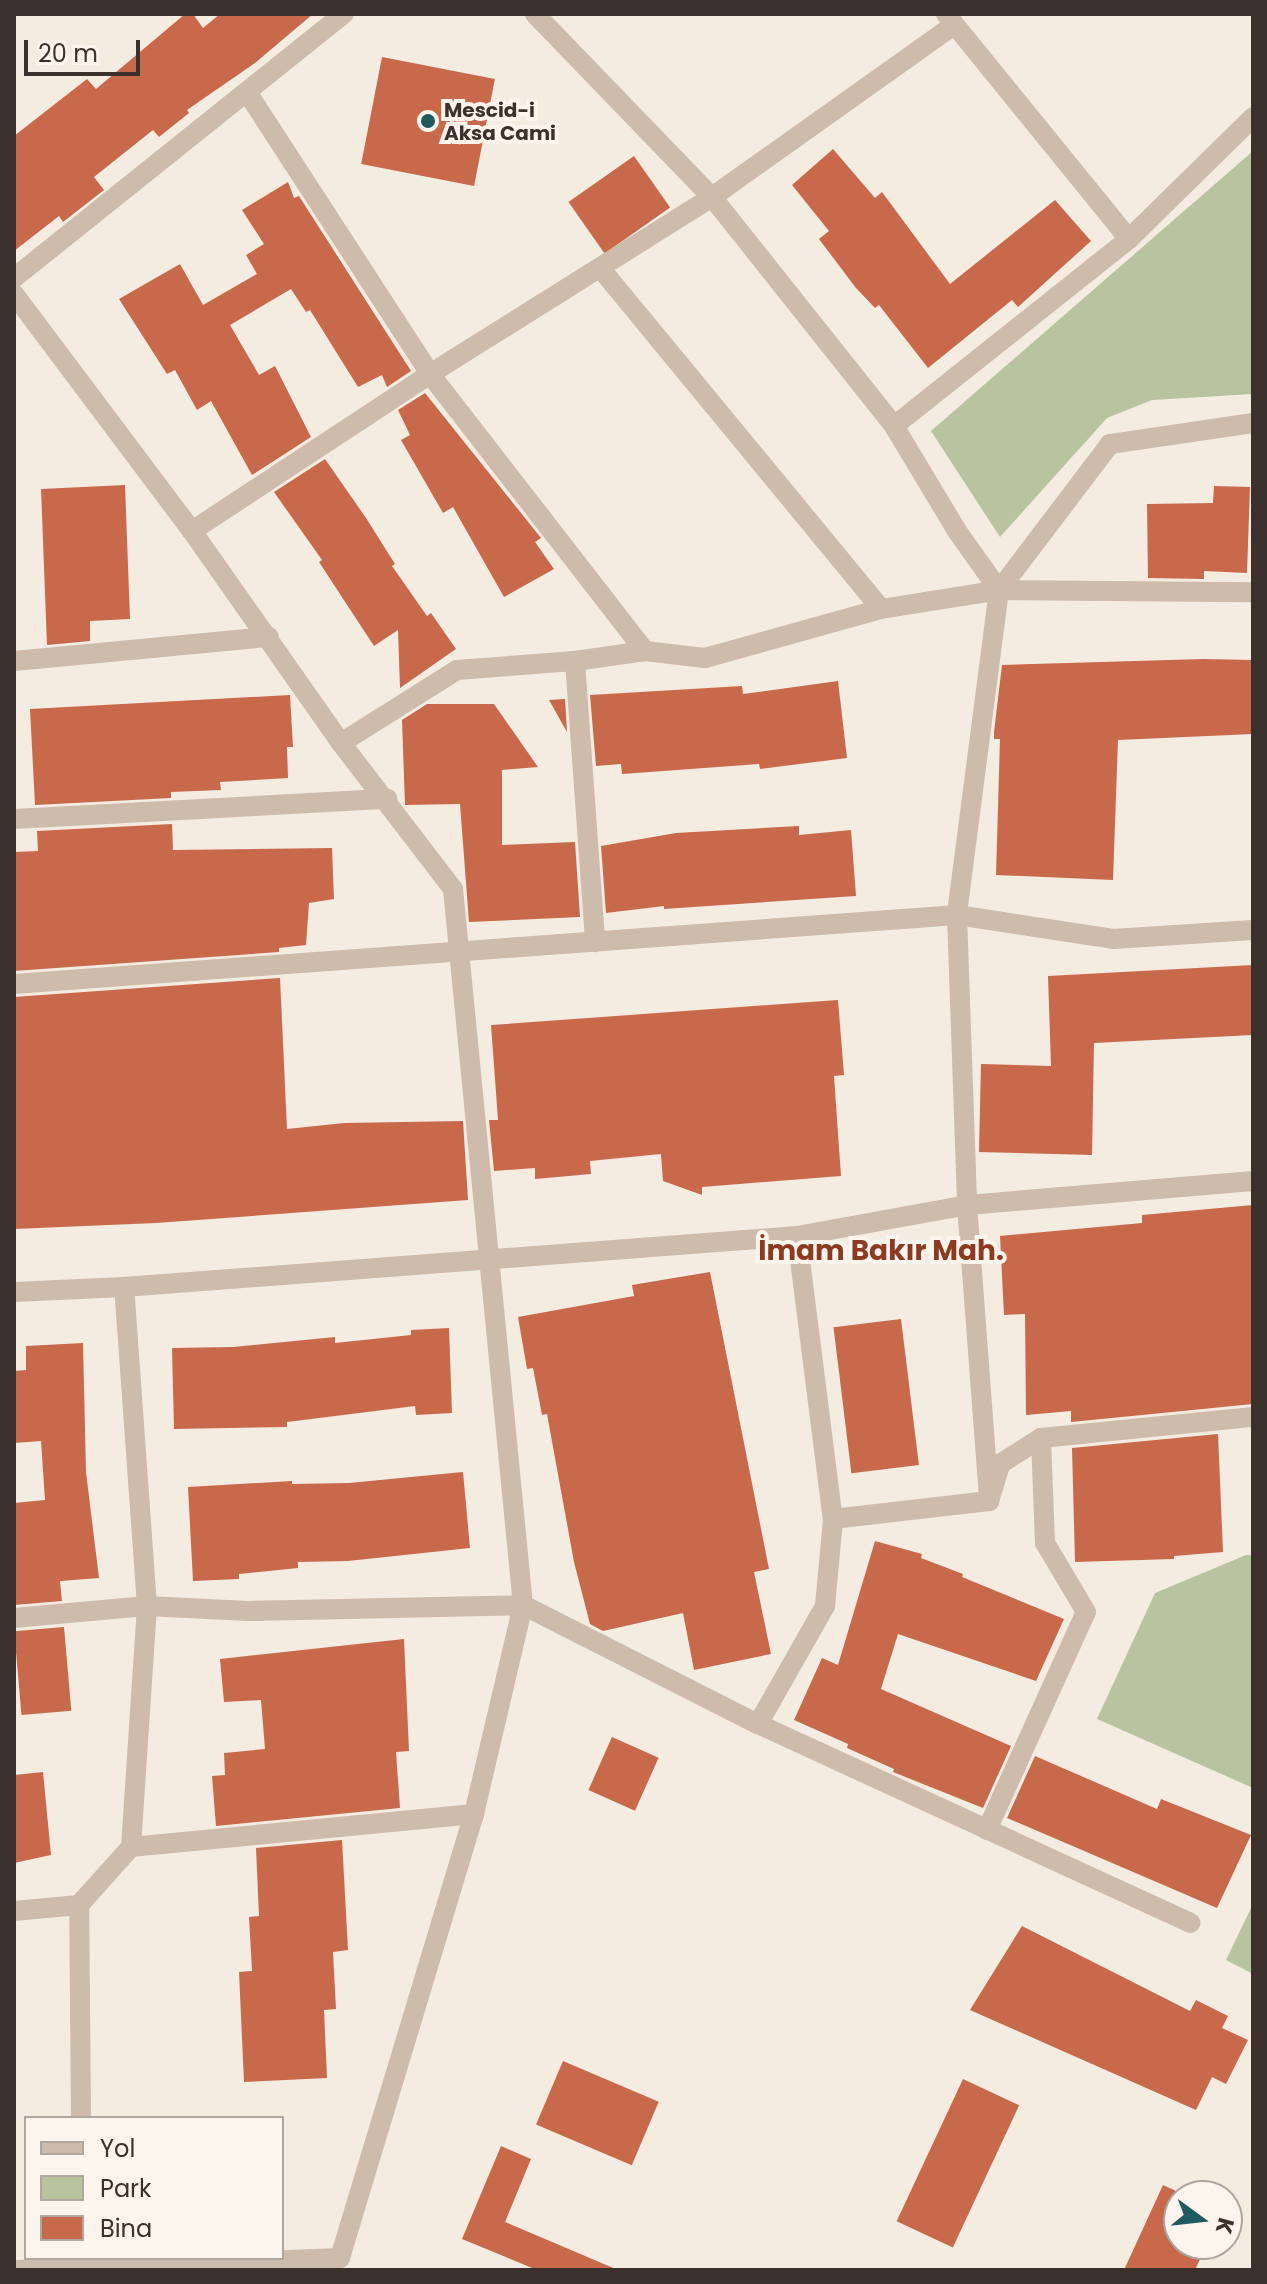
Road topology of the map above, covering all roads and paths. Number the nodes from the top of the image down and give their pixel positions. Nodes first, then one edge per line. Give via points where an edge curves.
1 (344, 14) edge
2 (535, 14) edge
3 (950, 20) edge
4 (247, 92) junction
5 (1253, 117) edge
6 (712, 197) junction
7 (1129, 239) junction
8 (601, 269) junction
9 (14, 278) edge
10 (14, 294) edge
11 (430, 374) junction
12 (1253, 423) edge
13 (894, 426) junction
14 (192, 531) junction
15 (999, 590) junction
16 (1253, 592) edge
17 (881, 609) junction
18 (269, 637) junction
19 (645, 651) junction
20 (14, 661) edge
21 (575, 661) junction
22 (341, 743) junction
23 (387, 799) junction
24 (14, 819) edge
25 (957, 915) junction
26 (1253, 930) edge
27 (595, 942) junction
28 (460, 952) junction
29 (14, 984) edge
30 (1253, 1181) edge
31 (967, 1205) junction
32 (797, 1236) junction
33 (490, 1258) junction
34 (124, 1287) junction
35 (14, 1292) edge
36 (1253, 1417) edge
37 (1041, 1438) junction
38 (989, 1501) junction
39 (833, 1519) junction
40 (523, 1605) junction
41 (147, 1606) junction
42 (14, 1618) edge
43 (758, 1724) junction
44 (474, 1814) junction
45 (987, 1830) junction
46 (131, 1847) junction
47 (79, 1905) junction
48 (14, 1911) edge
49 (1190, 1923) dead end
50 (81, 2116) edge
51 (284, 2259) edge
52 (211, 2260) edge
53 (82, 2262) edge
54 (16, 2270) edge

1 - 4 street
2 - 6 street
3 - 6 street
3 - 7 street
4 - 9 street
4 - 11 street
5 - 7 street
6 - 8 street
6 - 13 street
7 - 13 street
8 - 11 street
8 - 17 street
10 - 14 street
11 - 14 street
11 - 19 street
12 - 15 street via 1110,444
13 - 15 street
14 - 18 street
15 - 16 street
15 - 17 street
15 - 25 street
17 - 19 street via 705,658
18 - 20 street
18 - 22 street
19 - 21 street
21 - 22 street via 457,670
21 - 27 street
22 - 23 street
23 - 24 street
23 - 28 street via 453,889
25 - 26 street via 1113,939
25 - 27 street
25 - 31 street
27 - 28 street
28 - 29 street
28 - 33 street
30 - 31 street
31 - 32 street
31 - 38 street
32 - 33 street
32 - 39 street
33 - 34 street
33 - 40 street
34 - 35 street
34 - 41 street
36 - 37 street
37 - 38 street via 1000,1464
37 - 45 street via 1045,1543 1086,1612
38 - 39 street
39 - 43 street via 825,1606
40 - 41 street via 248,1611
40 - 43 street
40 - 44 street
41 - 42 street
41 - 46 street
43 - 45 street
44 - 46 street
44 - 51 street via 340,2258
45 - 49 street
46 - 47 street
47 - 48 street
47 - 50 street
52 - 53 street
53 - 54 street

